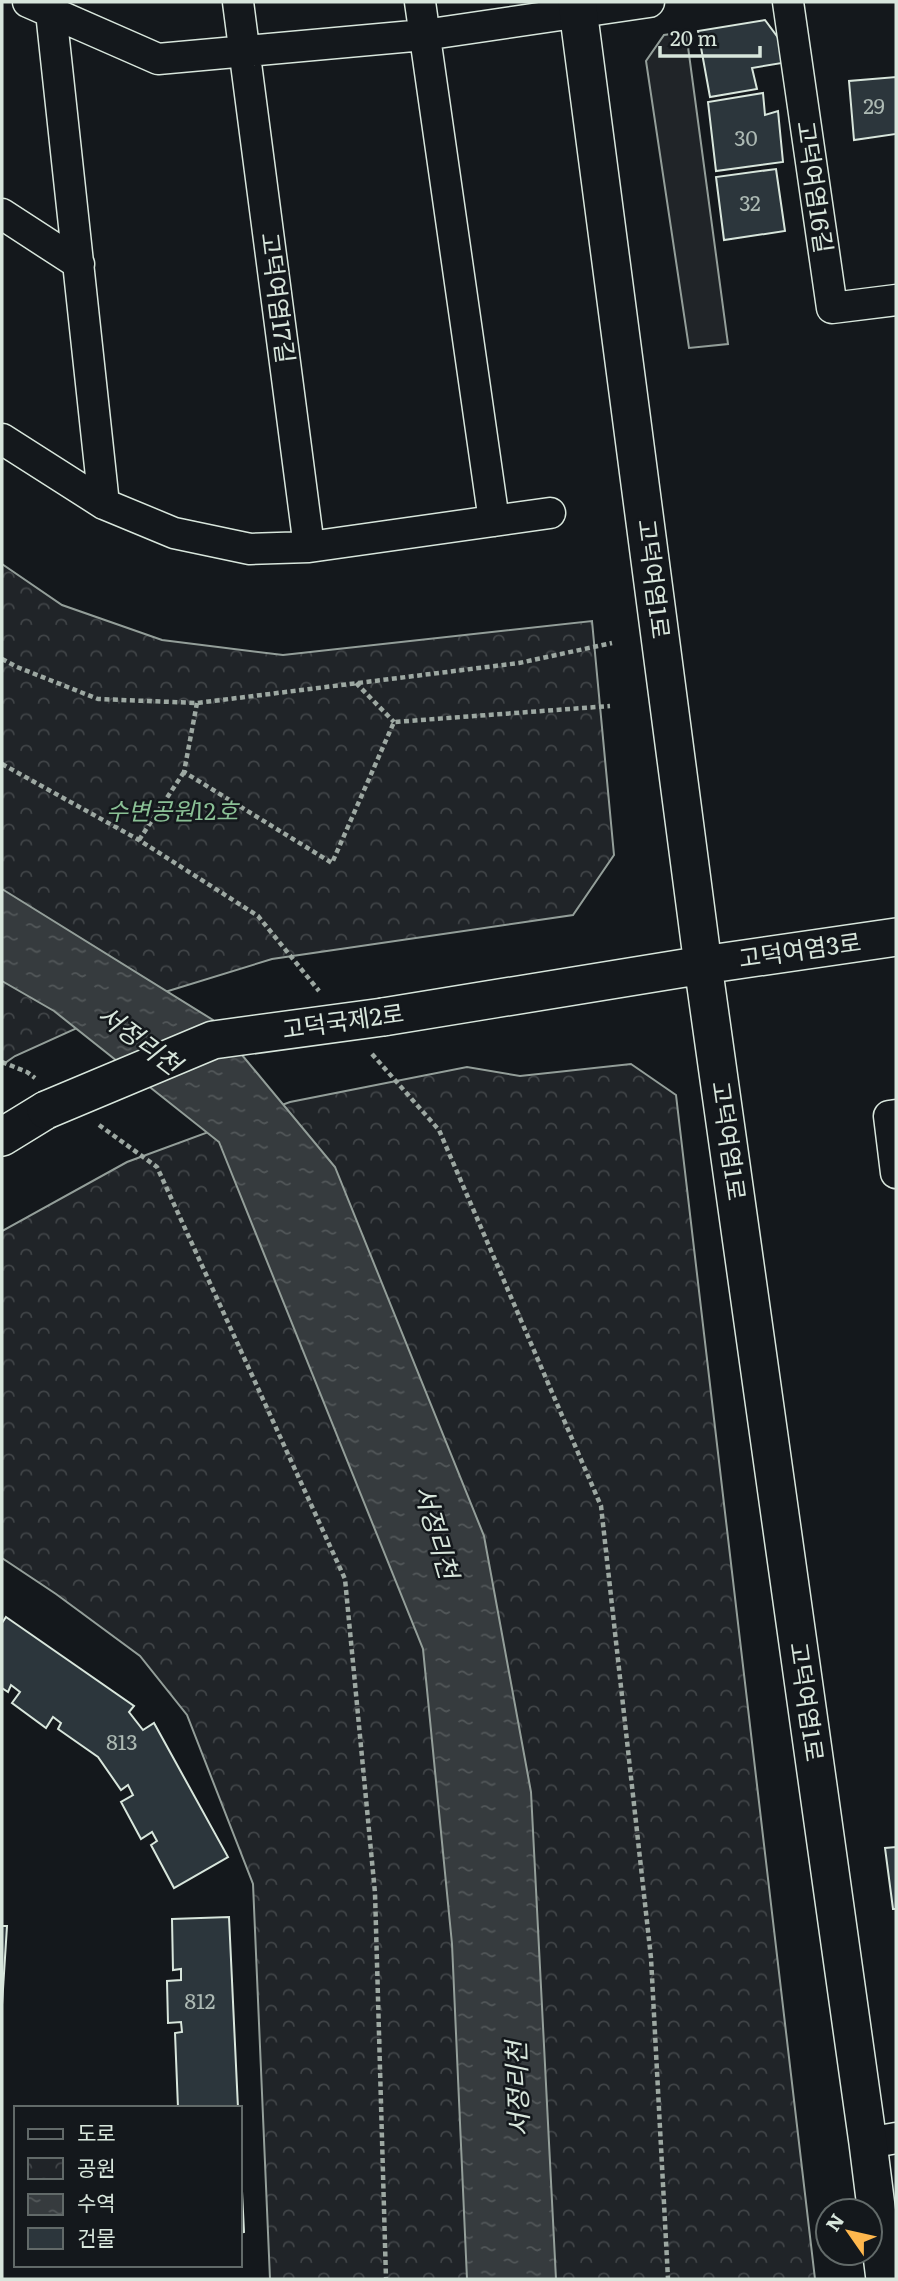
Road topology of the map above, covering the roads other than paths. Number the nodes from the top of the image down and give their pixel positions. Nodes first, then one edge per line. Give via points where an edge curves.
1 (239, 2) edge
2 (420, 2) edge
3 (649, 2) edge
4 (788, 2) edge
5 (39, 7) edge
6 (578, 7) edge
7 (424, 35) junction
8 (245, 50) junction
9 (2, 214) edge
10 (79, 264) junction
11 (896, 300) edge
12 (2, 439) edge
13 (104, 504) junction
14 (550, 513) dead end
15 (494, 522) junction
16 (309, 547) junction
17 (896, 937) edge
18 (703, 965) junction
19 (896, 1115) edge
20 (2, 1137) edge
21 (896, 1173) edge
22 (882, 2140) edge
23 (885, 2279) edge

1 - 8 street, 고덕여염17길
2 - 7 street
3 - 6 street
4 - 11 street, 고덕여염16길 via 832,308
5 - 8 street via 158,59
5 - 10 street
6 - 7 street
6 - 18 street, 고덕여염1로
7 - 8 street
7 - 15 street
8 - 16 street, 고덕여염17길
9 - 10 street
10 - 13 street
12 - 13 street
13 - 16 street via 174,533 250,549
14 - 15 street
15 - 16 street
17 - 18 street, 고덕여염3로
18 - 20 street, 고덕국제2로, bridge via 213,1040 42,1095
18 - 22 street, 고덕여염1로
19 - 21 street via 890,1116
22 - 23 street, 고덕여염1로

